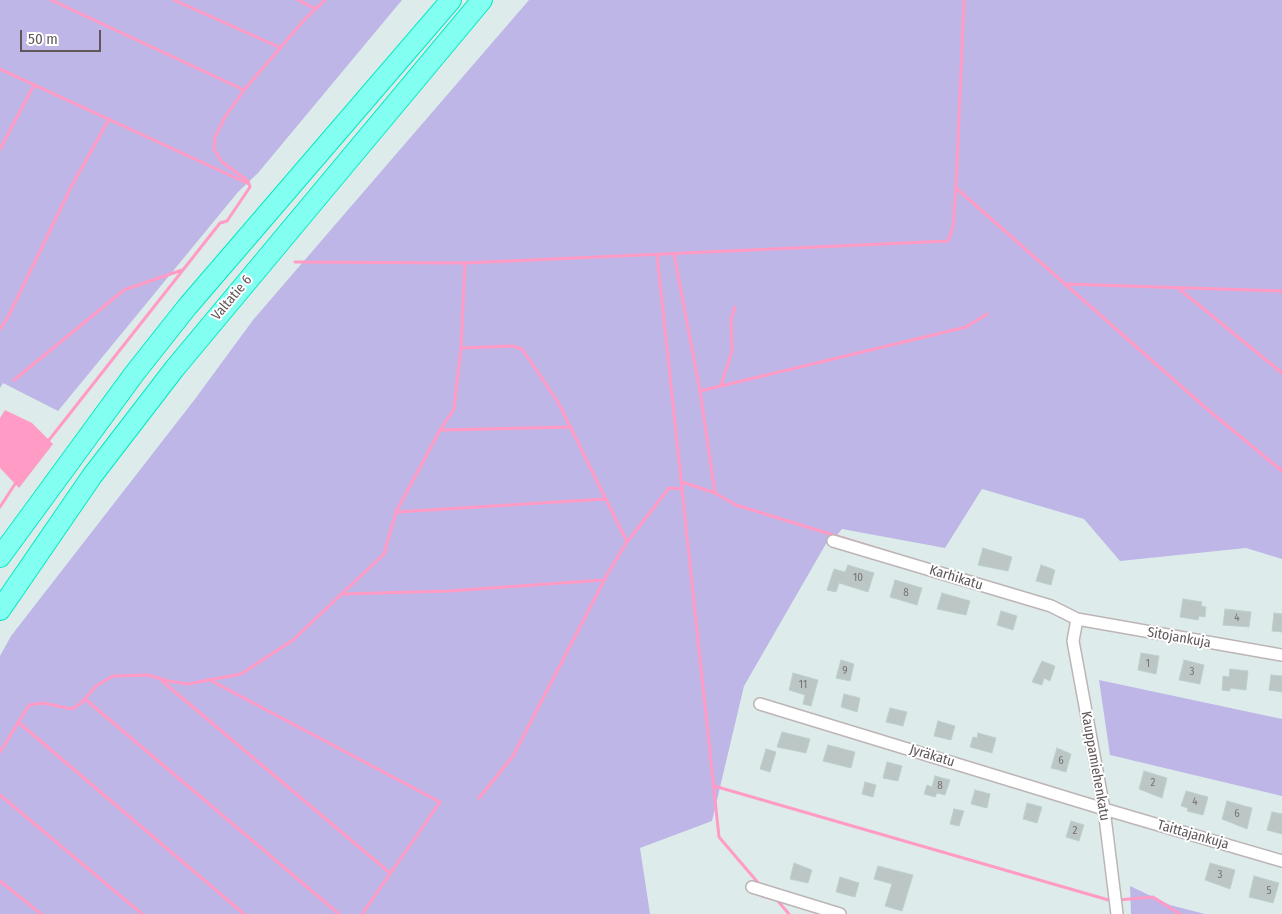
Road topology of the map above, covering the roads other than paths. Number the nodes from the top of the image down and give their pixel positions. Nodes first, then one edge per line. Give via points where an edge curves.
1 (451, 0) edge
2 (482, 0) edge
3 (833, 541) dead end
4 (0, 557) edge
5 (0, 610) edge
6 (1077, 619) junction
7 (1282, 655) edge
8 (760, 704) dead end
9 (1104, 809) junction
10 (1282, 860) edge
11 (752, 887) dead end
12 (840, 914) edge
13 (1117, 914) edge

1 - 4 highway, Valtatie 6 via 187,307
2 - 5 highway, Valtatie 6 via 175,368 92,476
3 - 6 street, Karhikatu via 1051,606
6 - 7 street, Sitojankuja
6 - 9 street, Kauppamiehenkatu via 1073,641
8 - 9 street, Jyräkatu
9 - 10 street, Taittajankuja
9 - 13 street, Kauppamiehenkatu
11 - 12 street

